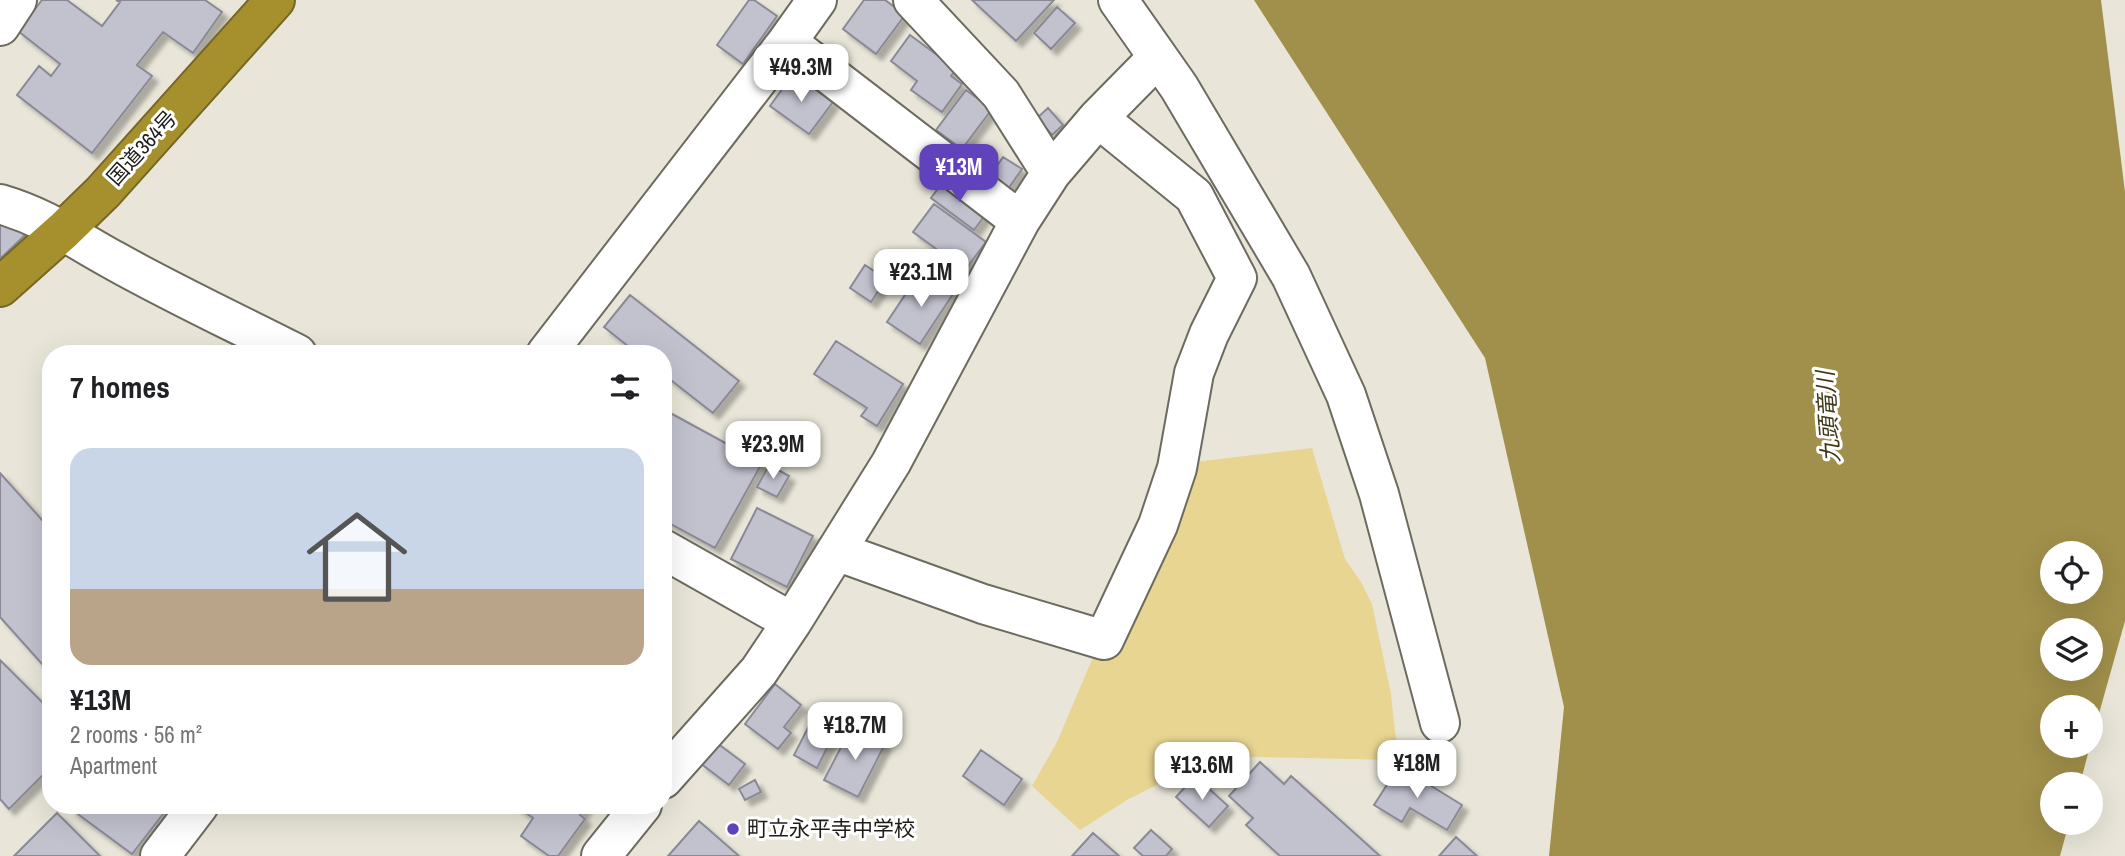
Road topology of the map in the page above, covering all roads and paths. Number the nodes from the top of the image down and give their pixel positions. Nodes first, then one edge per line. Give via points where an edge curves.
1 (17, 0) edge
2 (275, 0) edge
3 (817, 0) edge
4 (913, 0) edge
5 (1118, 0) edge
6 (0, 26) edge
7 (788, 42) junction
8 (1158, 57) junction
9 (1098, 118) junction
10 (1051, 173) junction
11 (0, 204) edge
12 (1020, 221) junction
13 (64, 230) junction
14 (0, 287) edge
15 (278, 345) edge
16 (553, 345) edge
17 (836, 551) junction
18 (672, 554) edge
19 (792, 622) junction
20 (1440, 723) dead end
21 (672, 769) edge
22 (192, 814) edge
23 (635, 814) edge
24 (160, 856) edge
25 (601, 856) edge

1 - 6 street
2 - 13 highway, 国道364号
3 - 7 street
4 - 10 street via 1001,94
5 - 8 street
7 - 12 street
7 - 16 street
8 - 9 street
8 - 20 street via 1291,276 1346,395 1379,494
9 - 10 street
9 - 17 street via 1194,196 1237,278 1194,373 1177,468 1158,525 1104,640 983,604
10 - 12 street
11 - 13 street
12 - 17 street via 891,463
13 - 14 highway, 国道364号
13 - 15 street via 114,261
17 - 19 street
18 - 19 street
19 - 21 street via 759,671
22 - 24 street
23 - 25 street

